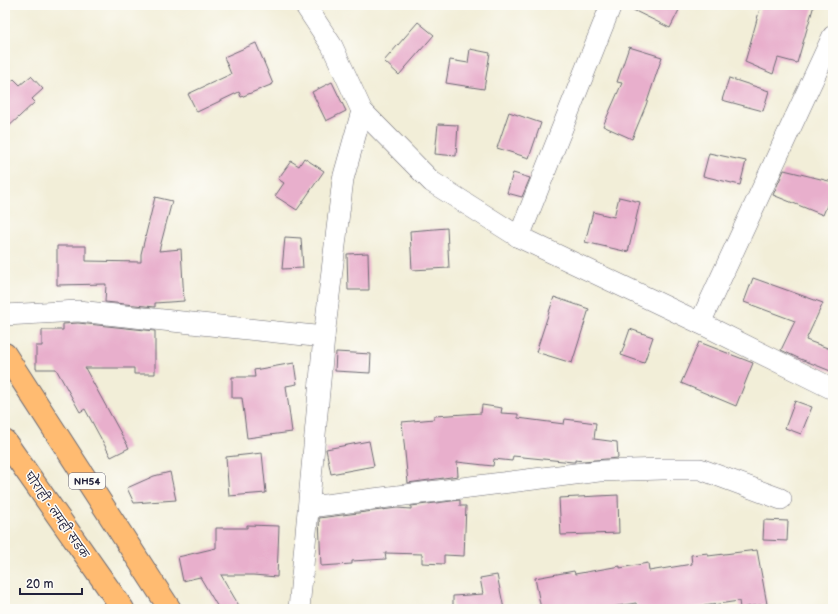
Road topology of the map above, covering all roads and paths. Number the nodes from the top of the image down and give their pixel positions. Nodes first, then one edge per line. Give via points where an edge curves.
1 (305, 5) edge
2 (611, 5) edge
3 (833, 36) edge
4 (362, 112) junction
5 (519, 238) junction
6 (5, 315) edge
7 (700, 323) junction
8 (324, 337) junction
9 (5, 354) edge
10 (833, 389) edge
11 (5, 441) edge
12 (781, 499) dead end
13 (309, 507) junction
14 (123, 609) edge
15 (170, 609) edge
16 (299, 609) edge

1 - 4 street via 332,46
2 - 5 street
3 - 7 street
4 - 5 street via 432,182
4 - 8 street via 343,179
5 - 7 street
6 - 8 street via 78,311
7 - 10 street
8 - 13 street
9 - 15 main road, NH54
11 - 14 main road, घोराही - लमही सडक
12 - 13 street via 700,469 599,471
13 - 16 street

